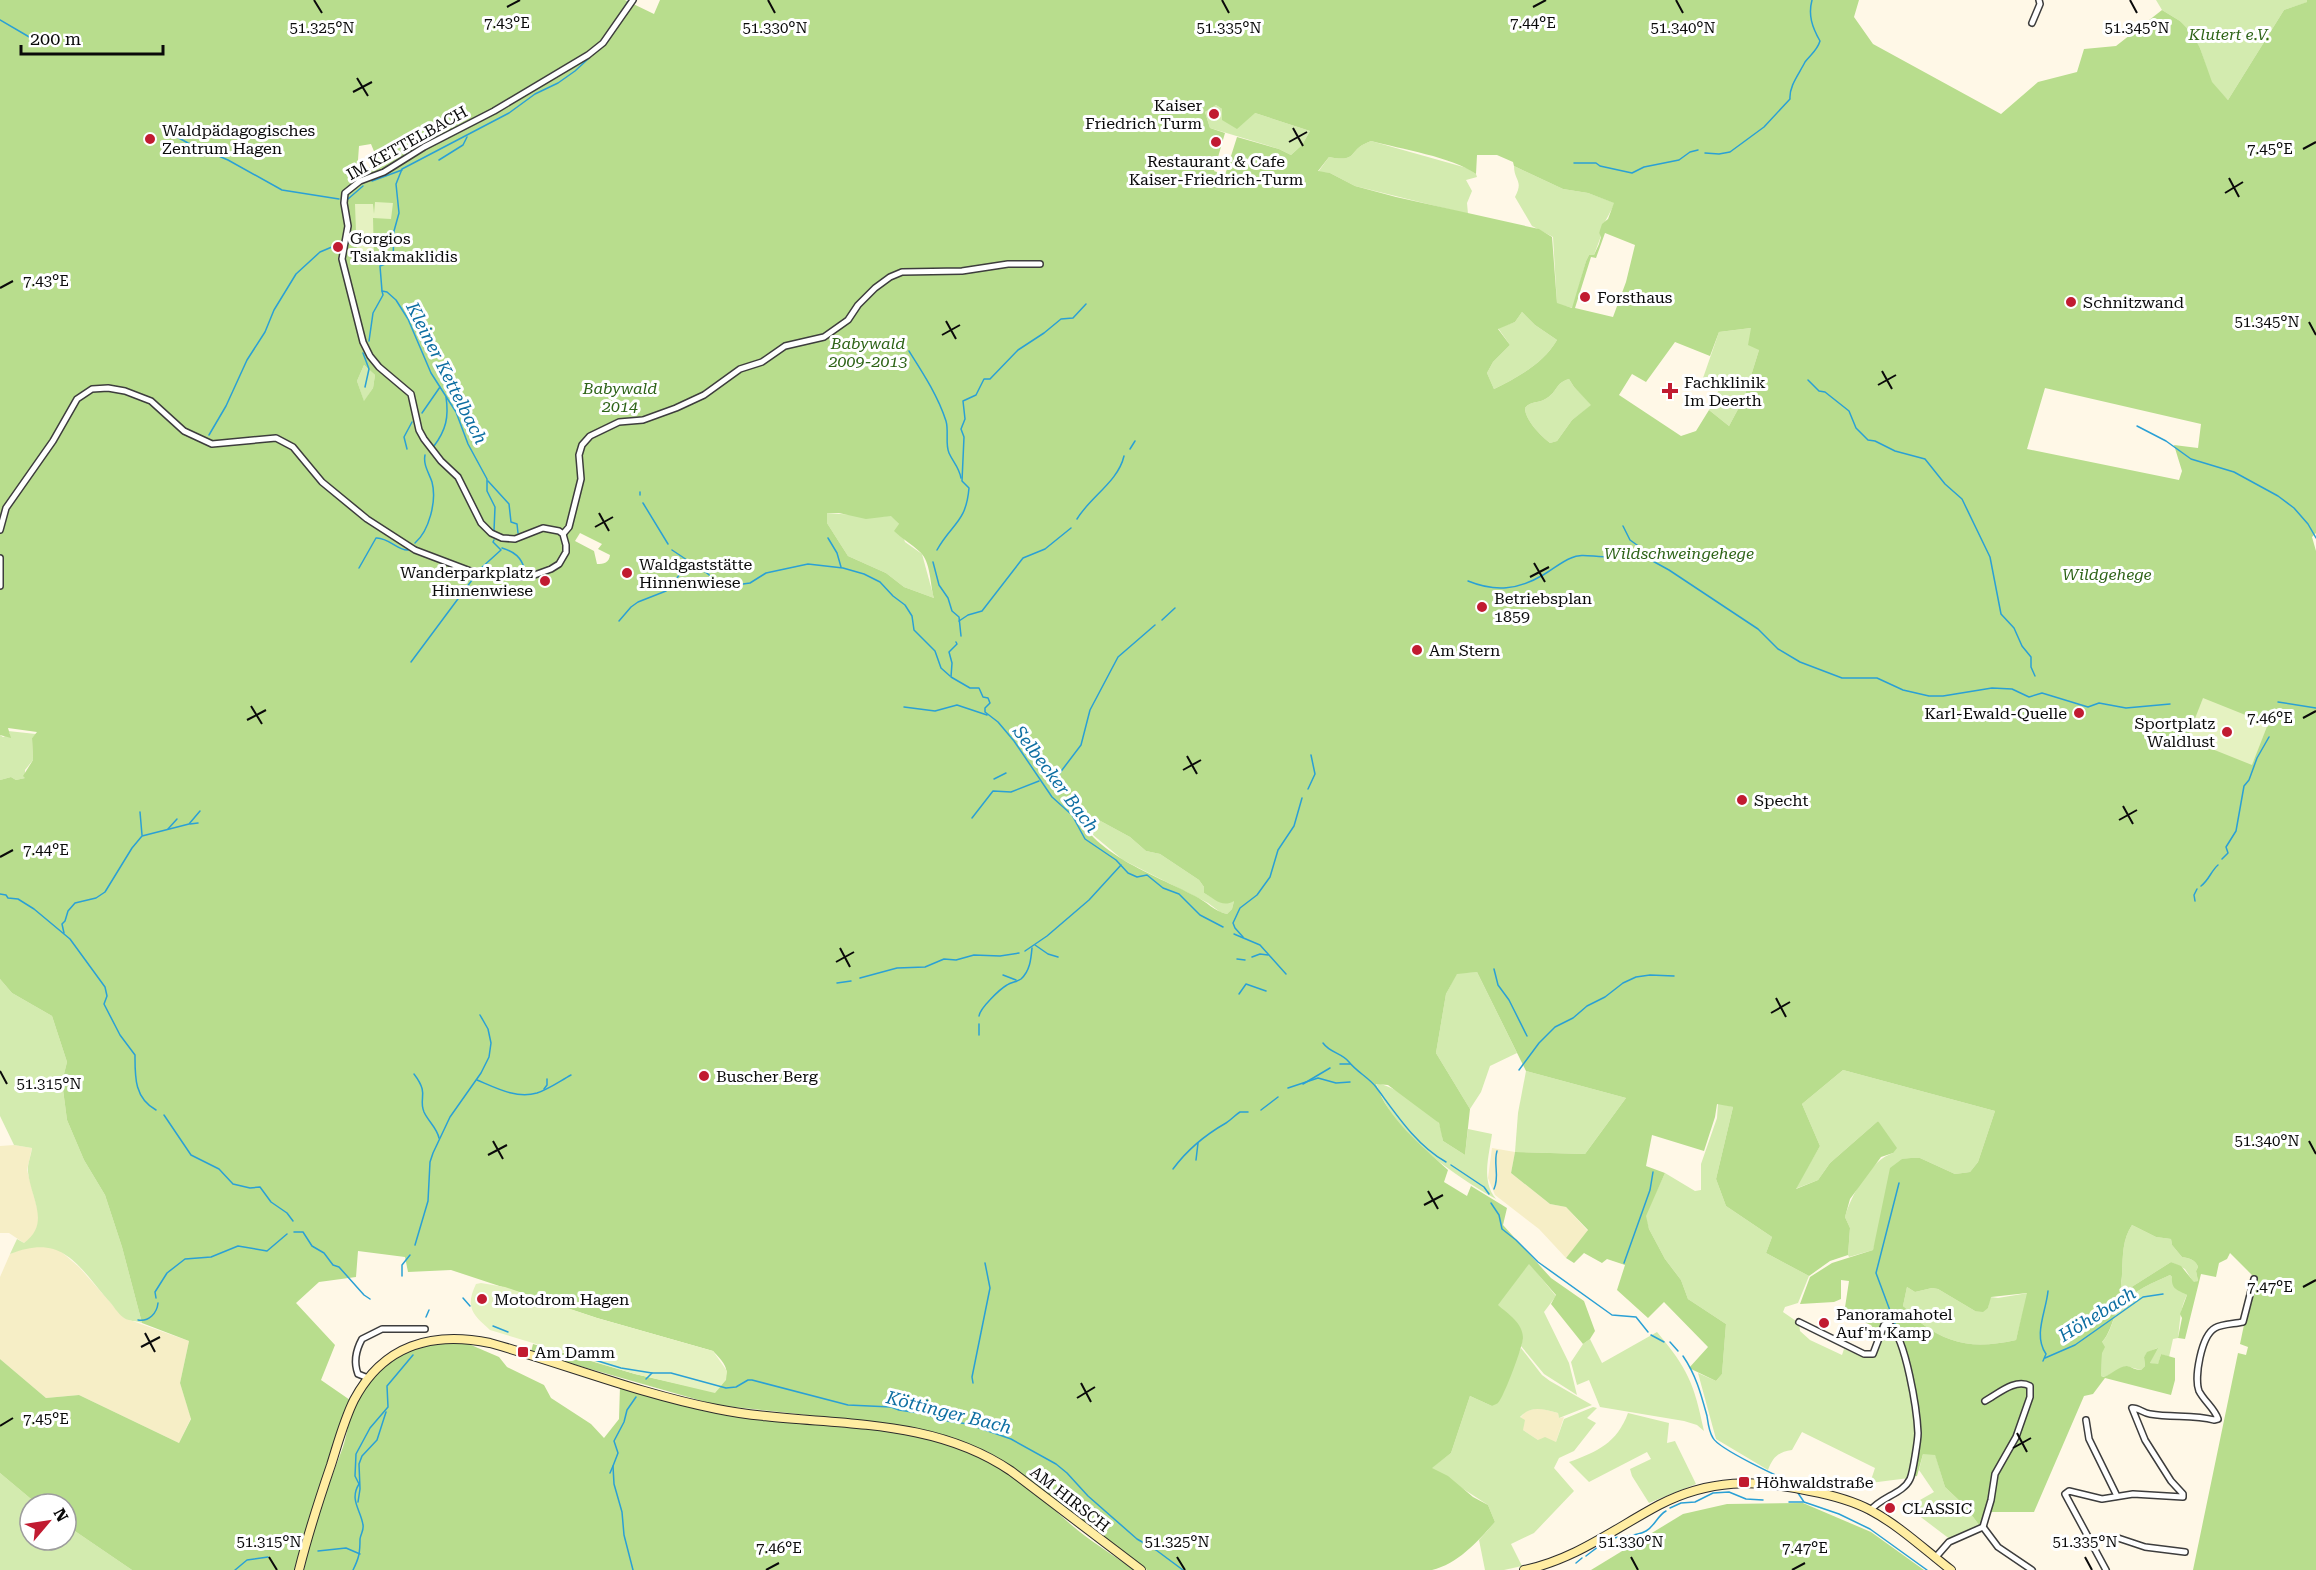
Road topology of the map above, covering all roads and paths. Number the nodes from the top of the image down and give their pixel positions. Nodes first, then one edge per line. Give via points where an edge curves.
1 (633, 0) edge
2 (2039, 0) edge
3 (2032, 23) dead end
4 (1040, 264) dead end
5 (0, 530) edge
6 (563, 534) junction
7 (0, 558) edge
8 (0, 586) edge
9 (2254, 1279) dead end
10 (1799, 1322) dead end
11 (424, 1329) dead end
12 (368, 1378) junction
13 (1985, 1401) dead end
14 (2086, 1420) dead end
15 (2117, 1496) junction
16 (1870, 1510) junction
17 (1983, 1527) junction
18 (2090, 1539) junction
19 (2185, 1552) dead end
20 (1935, 1557) junction
21 (299, 1570) edge
22 (1141, 1570) edge
23 (1524, 1570) edge
24 (1951, 1570) edge
25 (2032, 1570) edge
26 (2106, 1570) edge

1 - 6 street, IM KETTELBACH via 603,43 588,56 384,172 360,181 345,194 348,226 342,259 363,342 374,362 411,394 423,439 458,477 474,512 491,533 514,539 550,528
2 - 3 street
4 - 6 street via 896,274 865,297 841,326 824,337 785,346 676,408 598,431 582,445 581,479 569,527
5 - 6 street via 6,508 77,399 92,389 108,388 151,401 184,431 212,444 276,438 293,447 322,482 392,537 481,575 529,577 551,569 566,552
7 - 8 street
9 - 15 street via 2243,1322 2215,1328 2203,1347 2196,1381 2218,1419 2181,1418 2132,1408 2145,1440 2183,1497
10 - 16 street via 1864,1354 1873,1354 1884,1325 1890,1325 1902,1349 1918,1429 1911,1478
11 - 12 street via 382,1329 362,1339 356,1369
12 - 21 main road, AM HIRSCH via 345,1421
12 - 22 main road, AM HIRSCH via 392,1357 423,1341 458,1338 523,1352 716,1409 920,1432 992,1458
13 - 17 street via 2014,1384 2030,1386 2016,1437 1995,1474
14 - 15 street via 2089,1439
15 - 18 street via 2102,1498 2067,1492
16 - 20 main road
16 - 23 main road via 1838,1497 1783,1485 1744,1482 1702,1488 1664,1502 1582,1550 1549,1565
17 - 20 street via 1952,1540
17 - 25 street via 1998,1547
18 - 19 street via 2118,1538 2145,1547
18 - 26 street
20 - 24 main road

